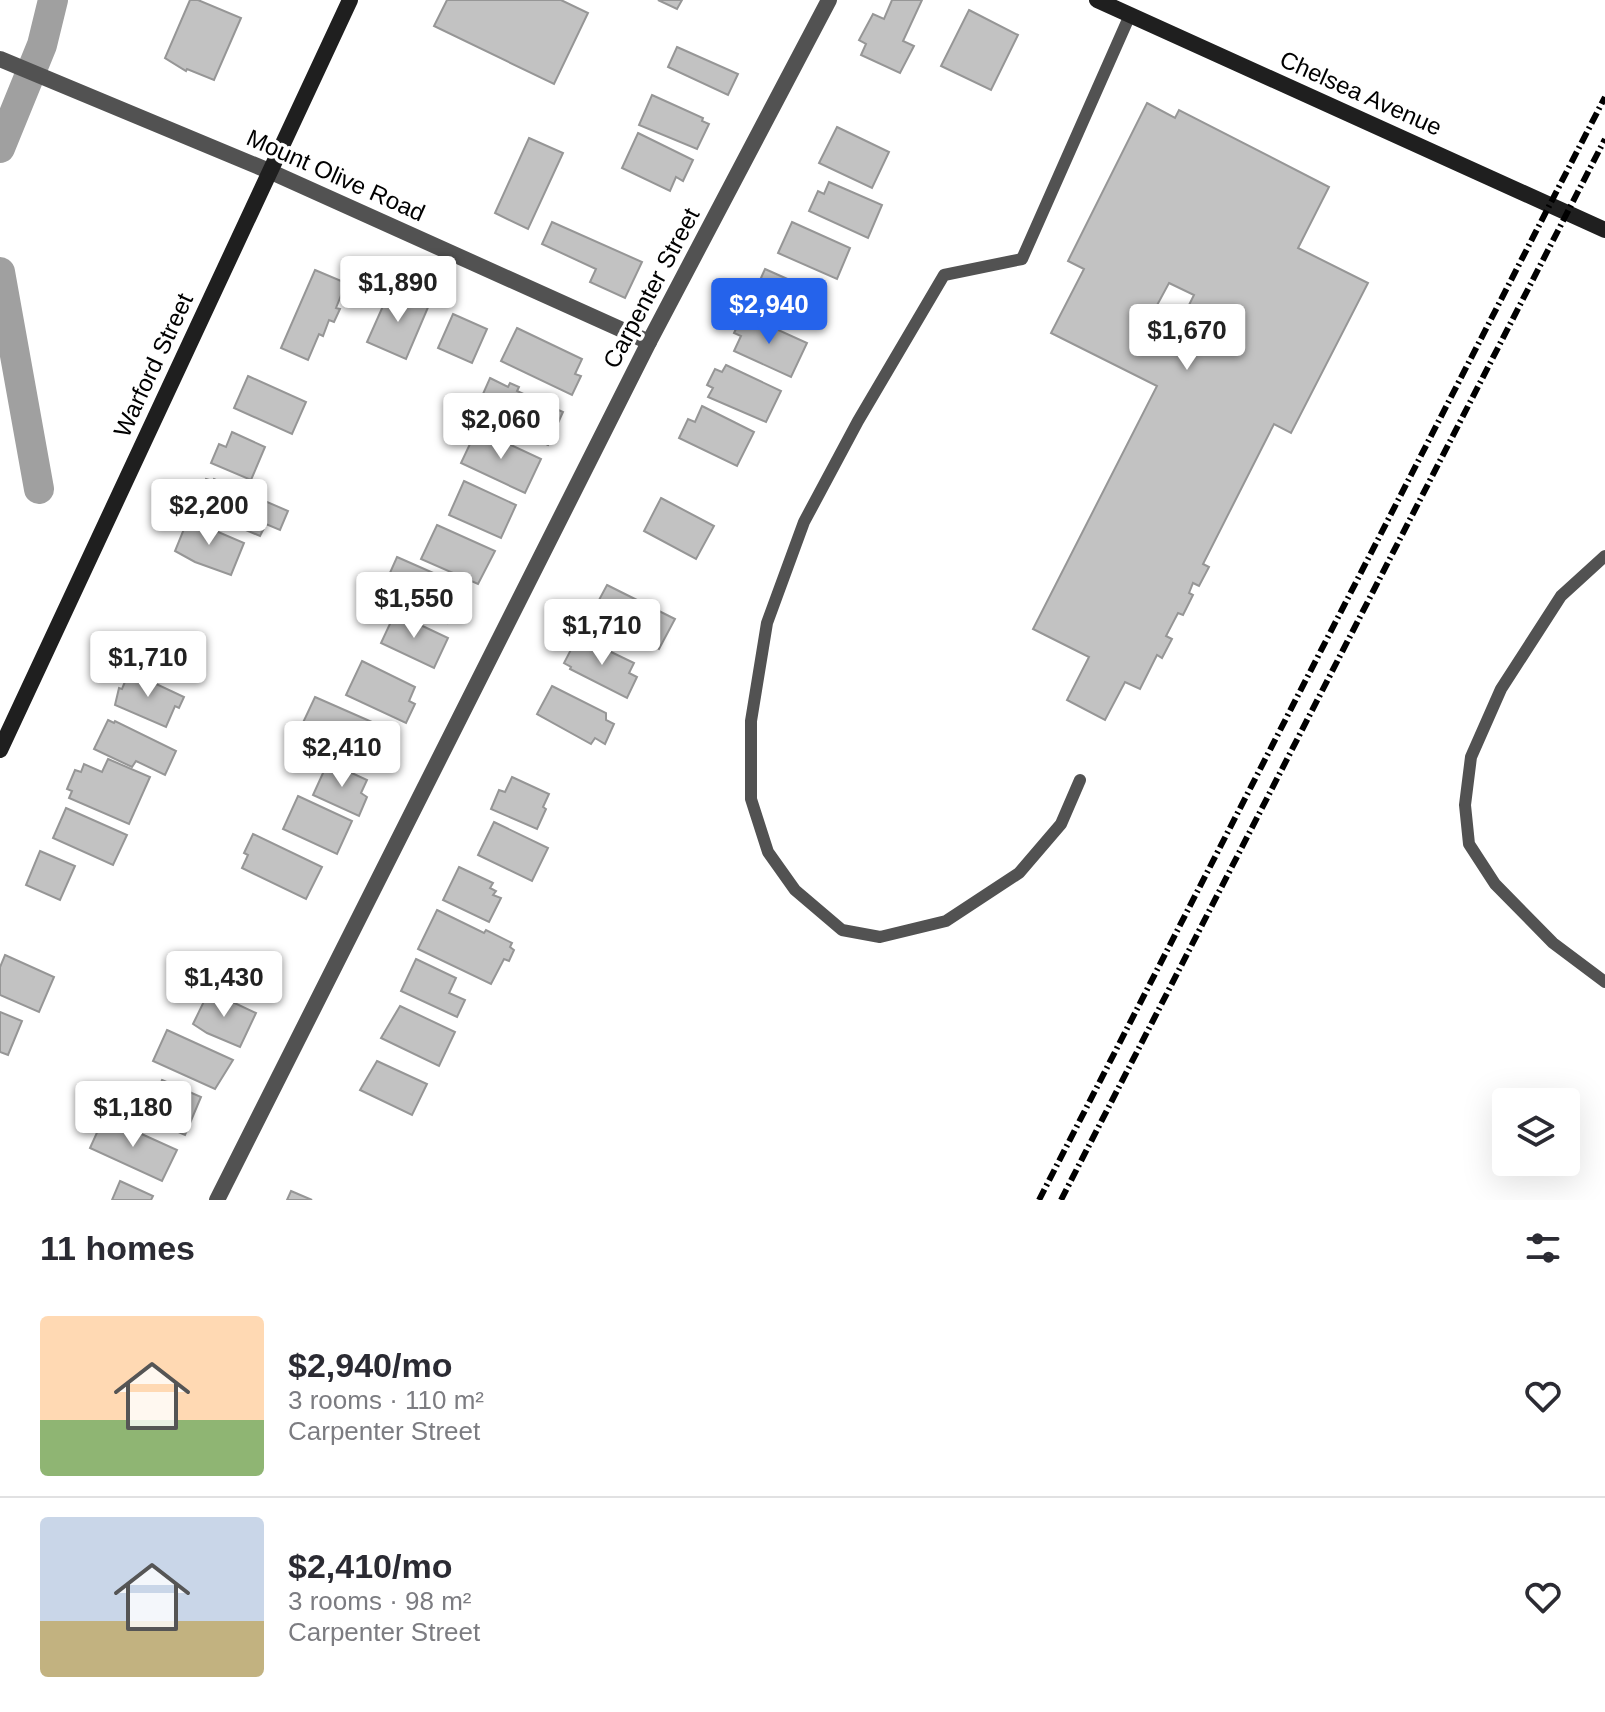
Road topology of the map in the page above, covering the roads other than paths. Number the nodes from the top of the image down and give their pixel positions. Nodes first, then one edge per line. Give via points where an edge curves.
1 (350, 0) edge
2 (829, 0) edge
3 (1097, 0) edge
4 (1130, 15) junction
5 (4, 61) edge
6 (269, 171) junction
7 (1605, 230) edge
8 (649, 342) junction
9 (1605, 556) edge
10 (0, 750) edge
11 (1080, 780) dead end
12 (1605, 982) edge
13 (217, 1200) edge

1 - 6 main road, Warford Street
2 - 8 street, Carpenter Street
3 - 4 main road, Chelsea Avenue
4 - 7 main road, Chelsea Avenue
4 - 11 lane via 1022,259 944,275 817,497 767,623 751,721 751,799 768,852 795,890 842,930 880,937 946,921 1019,873 1061,824
5 - 6 street, Mount Olive Road
6 - 8 street, Mount Olive Road
6 - 10 main road, Warford Street
8 - 13 street, Carpenter Street
9 - 12 lane via 1561,596 1501,689 1471,757 1465,805 1469,844 1495,884 1553,943

